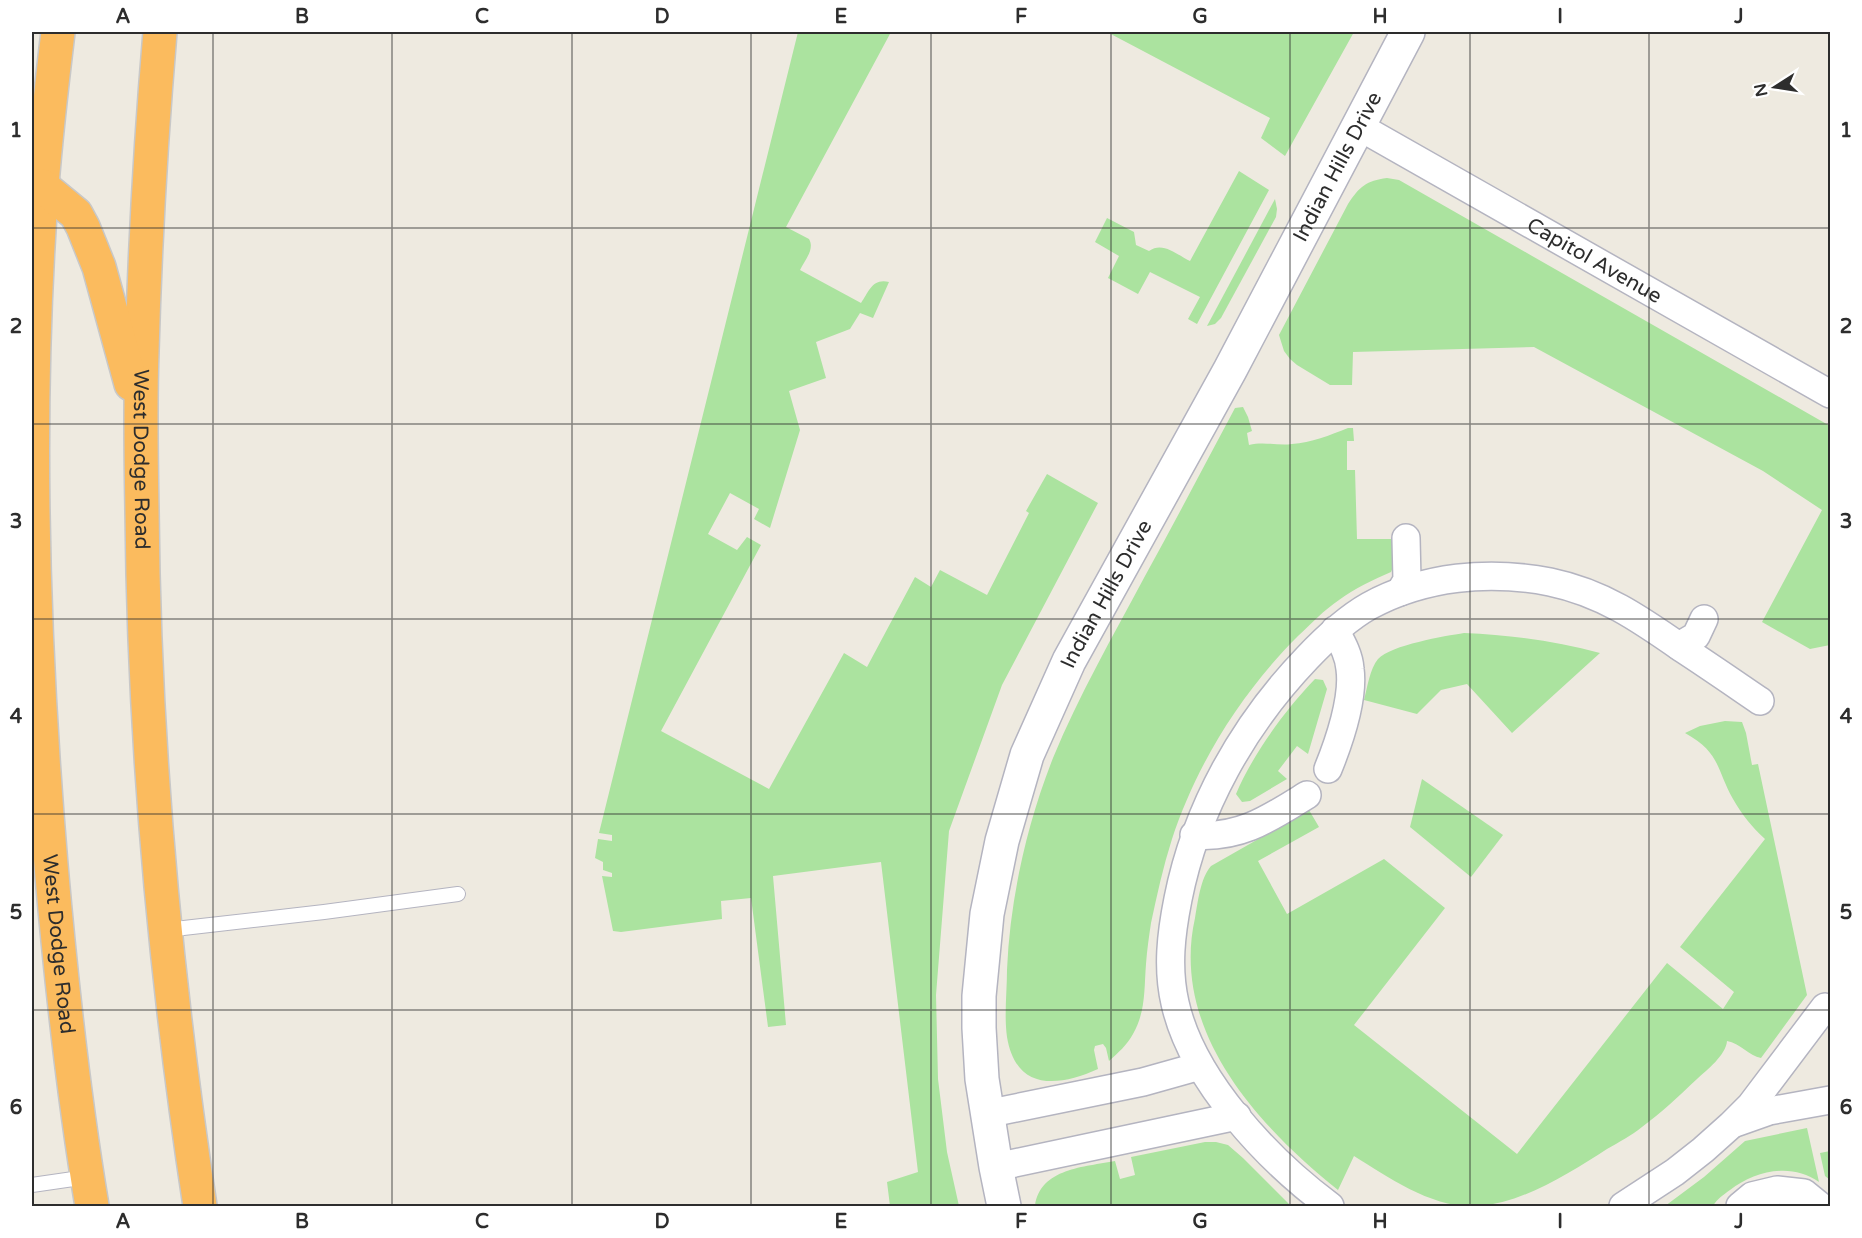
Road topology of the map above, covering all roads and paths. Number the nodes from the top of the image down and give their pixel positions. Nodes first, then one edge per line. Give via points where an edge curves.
1 (58, 32) edge
2 (160, 32) edge
3 (1408, 32) edge
4 (1358, 126) junction
5 (37, 181) edge
6 (34, 313) edge
7 (1830, 394) edge
8 (142, 422) junction
9 (1406, 538) dead end
10 (1400, 592) junction
11 (1704, 619) dead end
12 (1335, 630) junction
13 (1679, 646) junction
14 (35, 688) edge
15 (1760, 701) dead end
16 (1328, 769) dead end
17 (1307, 795) dead end
18 (1194, 835) junction
19 (458, 894) dead end
20 (165, 931) junction
21 (1825, 1007) dead end
22 (1200, 1066) junction
23 (1830, 1100) edge
24 (987, 1114) junction
25 (1237, 1116) junction
26 (1731, 1125) junction
27 (996, 1167) junction
28 (32, 1185) edge
29 (90, 1192) edge
30 (200, 1206) edge
31 (1004, 1206) edge
32 (1330, 1206) edge
33 (1623, 1206) edge
34 (1740, 1206) edge
35 (1820, 1206) edge

1 - 5 highway, West Dodge Road
2 - 8 highway, West Dodge Road via 148,205
3 - 4 street, Indian Hills Drive
4 - 7 street, Capitol Avenue
4 - 24 street, Indian Hills Drive via 1224,383 1069,661 1028,755 1002,841 983,943 979,1028
5 - 6 highway, West Dodge Road
5 - 8 highway via 76,214 89,242
6 - 14 highway, West Dodge Road
8 - 20 highway, West Dodge Road via 148,702
9 - 10 street via 1407,580
10 - 12 street via 1363,610
10 - 13 street via 1469,577 1548,582 1614,605
11 - 13 street via 1695,636
12 - 16 street via 1347,653 1350,692
12 - 18 street via 1296,669 1249,730 1219,780
13 - 15 street
14 - 29 highway, West Dodge Road via 61,973
17 - 18 street via 1276,815 1233,833
18 - 22 street via 1175,913 1170,973 1180,1020
19 - 20 lane
20 - 30 highway, West Dodge Road
21 - 26 street via 1751,1105
22 - 24 street via 1143,1082
22 - 25 street
23 - 26 street via 1769,1111
24 - 27 street, Indian Hills Drive
25 - 27 street
25 - 32 street via 1285,1169
26 - 33 street via 1675,1172
27 - 31 street, Indian Hills Drive
28 - 29 lane
34 - 35 street via 1752,1196 1777,1190 1804,1192

